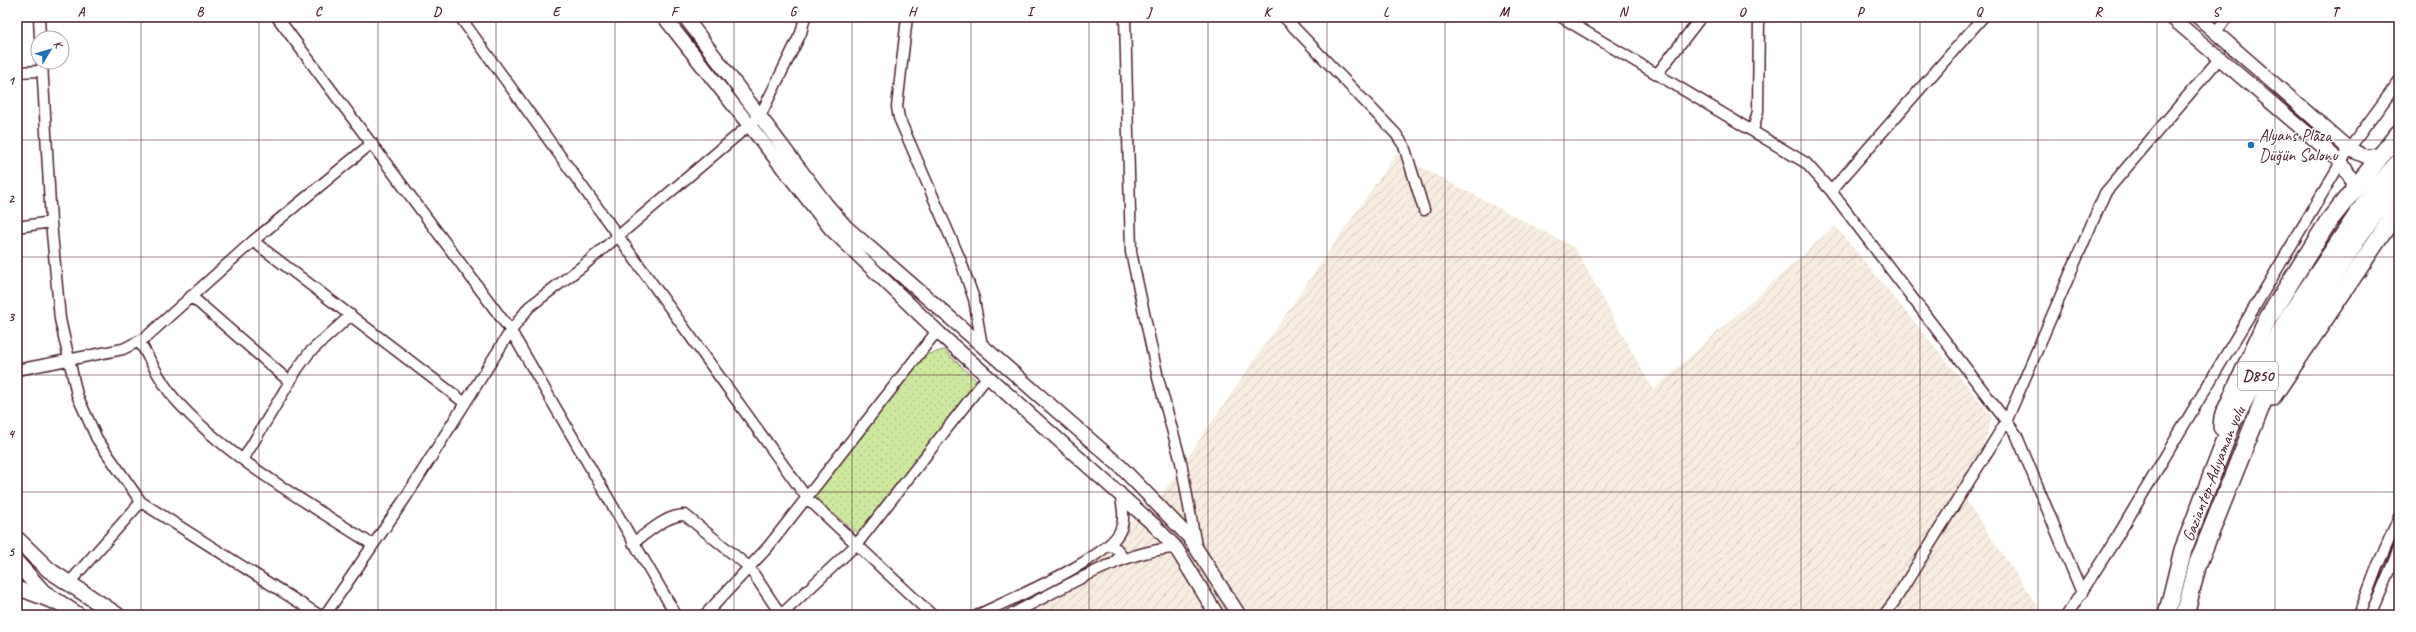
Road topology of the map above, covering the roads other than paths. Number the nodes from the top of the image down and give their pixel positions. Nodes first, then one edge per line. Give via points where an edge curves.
1 (39, 17) edge
2 (277, 17) edge
3 (460, 17) edge
4 (664, 17) edge
5 (685, 17) edge
6 (805, 17) edge
7 (907, 17) edge
8 (1125, 17) edge
9 (1284, 17) edge
10 (1561, 17) edge
11 (1701, 17) edge
12 (1759, 17) edge
13 (1983, 17) edge
14 (2171, 17) edge
15 (2198, 17) edge
16 (2228, 17) edge
17 (40, 30) edge
18 (2216, 32) junction
19 (2219, 59) junction
20 (30, 69) edge
21 (42, 70) edge
22 (17, 72) edge
23 (1658, 73) junction
24 (2399, 81) edge
25 (760, 116) junction
26 (749, 126) junction
27 (1753, 130) junction
28 (2399, 133) edge
29 (372, 143) junction
30 (2349, 150) junction
31 (2381, 154) junction
32 (2399, 162) edge
33 (2342, 163) junction
34 (2399, 180) edge
35 (2352, 191) junction
36 (1830, 192) junction
37 (2399, 208) edge
38 (1424, 210) dead end
39 (51, 222) junction
40 (17, 227) edge
41 (618, 236) junction
42 (253, 241) junction
43 (191, 296) junction
44 (351, 316) junction
45 (511, 331) junction
46 (937, 331) junction
47 (139, 341) junction
48 (982, 346) junction
49 (69, 361) junction
50 (17, 370) edge
51 (988, 376) junction
52 (290, 382) junction
53 (465, 403) junction
54 (2256, 420) junction
55 (2006, 422) junction
56 (2220, 456) junction
57 (244, 458) junction
58 (1120, 492) junction
59 (807, 498) junction
60 (141, 502) junction
61 (2399, 517) edge
62 (17, 539) edge
63 (633, 543) junction
64 (858, 544) junction
65 (373, 545) junction
66 (1109, 545) junction
67 (1196, 547) junction
68 (1176, 548) junction
69 (2399, 549) edge
70 (17, 563) edge
71 (1111, 566) junction
72 (750, 567) junction
73 (68, 584) junction
74 (17, 588) edge
75 (2082, 593) junction
76 (66, 607) junction
77 (78, 615) edge
78 (117, 615) edge
79 (319, 615) edge
80 (325, 615) edge
81 (676, 615) edge
82 (705, 615) edge
83 (781, 615) edge
84 (932, 615) edge
85 (978, 615) edge
86 (1010, 615) edge
87 (1217, 615) edge
88 (1239, 615) edge
89 (1884, 615) edge
90 (2068, 615) edge
91 (2168, 615) edge
92 (2184, 615) edge
93 (2359, 615) edge
94 (2371, 615) edge

1 - 17 street
2 - 29 street
3 - 41 street
4 - 26 street
5 - 25 street
6 - 25 street via 800,33
7 - 48 street via 897,106 899,118 960,259 974,299
8 - 67 street via 1131,252 1158,378 1181,462
9 - 38 street via 1396,134 1404,146
10 - 23 street
11 - 23 street
12 - 27 street via 1758,111
13 - 36 street
14 - 19 street
15 - 18 street
16 - 18 street
18 - 30 street
19 - 33 street
19 - 55 street via 2105,193
20 - 22 street
21 - 39 street
23 - 27 street
24 - 30 street
25 - 26 street
25 - 48 street via 846,227
26 - 41 street
26 - 46 street via 831,229
27 - 36 street via 1806,163
28 - 31 highway
29 - 42 street
29 - 45 street
30 - 31 street via 2367,157
30 - 33 street
31 - 35 highway
32 - 56 highway, Gaziantep-Adıyaman yolu / D850 via 2374,190 2288,318 2233,421
33 - 35 street via 2352,180
33 - 75 street
34 - 54 highway, Gaziantep-Adıyaman yolu / D850 via 2361,233 2280,359
35 - 56 highway via 2328,222 2268,318 2223,417
36 - 55 street
37 - 54 highway
39 - 40 street
39 - 49 street via 60,319
41 - 45 street via 529,307
41 - 59 street
42 - 43 street
42 - 44 street
43 - 47 street
43 - 52 street
44 - 52 street via 310,353
44 - 53 street
45 - 53 street
45 - 63 street
46 - 51 street
46 - 59 street
47 - 49 street via 123,349
47 - 57 street via 174,397 198,422
48 - 67 street via 1120,466
49 - 50 street
49 - 60 street via 77,395 98,440
51 - 58 street
51 - 64 street
52 - 57 street
53 - 65 street
54 - 92 highway, Gaziantep-Adıyaman yolu / D850 via 2198,563
55 - 75 street via 2016,434
55 - 89 street
56 - 91 highway, Gaziantep-Adıyaman yolu / D850 via 2183,550
57 - 65 street
58 - 66 street via 1124,516 1120,532
58 - 68 street
59 - 64 street
59 - 72 street
60 - 73 street
60 - 79 street
61 - 93 street via 2376,567
62 - 73 main road via 49,570
63 - 72 street via 676,515 685,515
63 - 81 street
64 - 83 street
64 - 84 street
65 - 80 street
66 - 71 street via 1121,555
66 - 85 street via 1076,566
67 - 88 street
68 - 71 street via 1142,552
68 - 87 street
69 - 94 street
70 - 76 main road via 43,592
71 - 86 street
72 - 82 street
72 - 83 street
73 - 78 main road
74 - 76 street
75 - 90 street
76 - 77 main road

